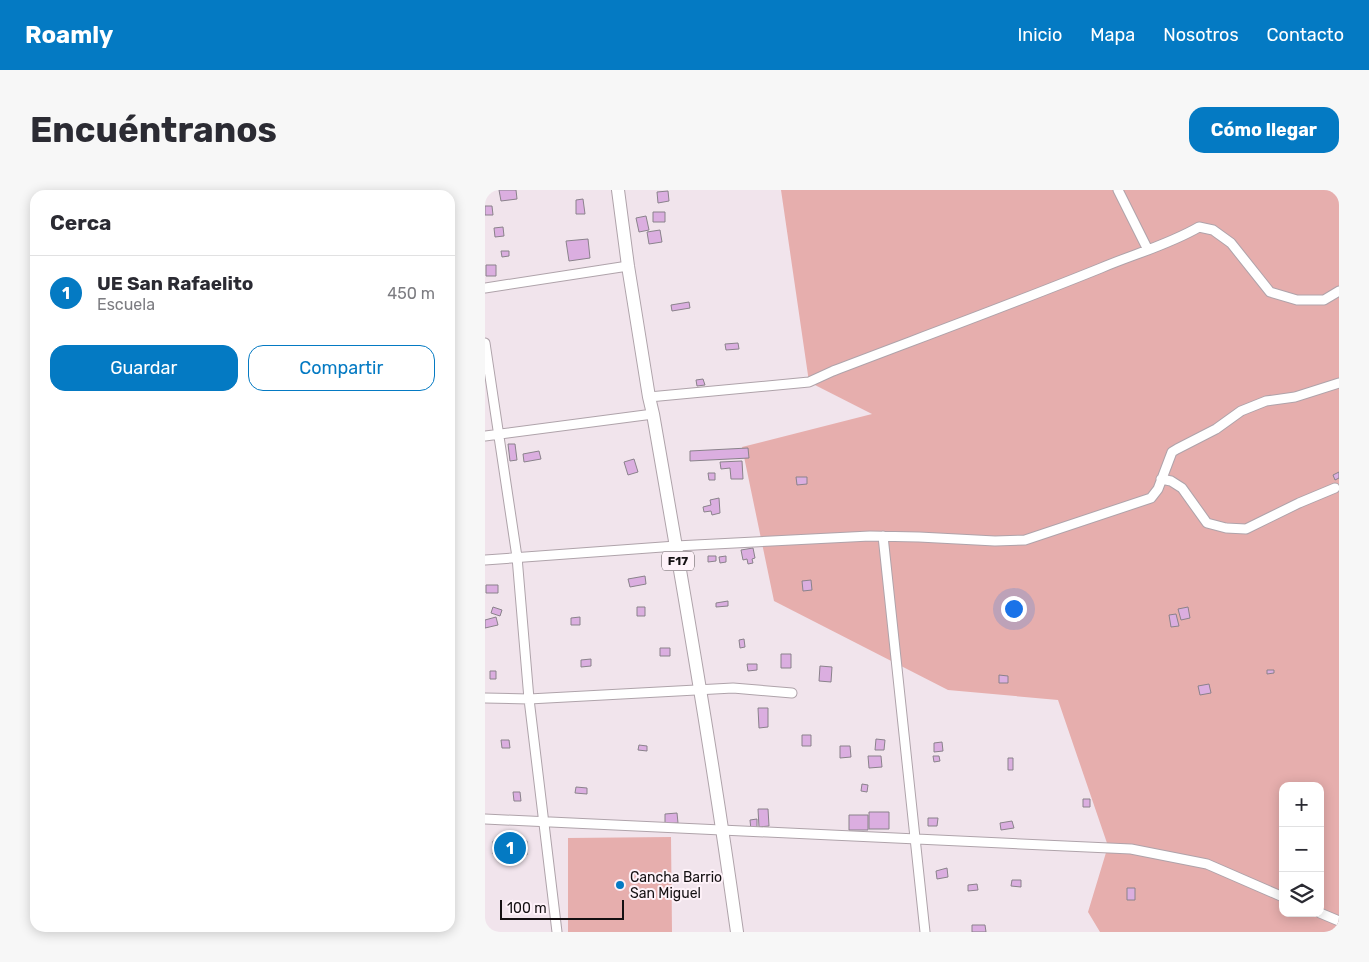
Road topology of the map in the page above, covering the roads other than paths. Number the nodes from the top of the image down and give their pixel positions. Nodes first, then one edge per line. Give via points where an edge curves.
1 (618, 190) edge
2 (1118, 190) edge
3 (1148, 250) junction
4 (628, 266) junction
5 (485, 288) edge
6 (1339, 291) edge
7 (485, 343) edge
8 (1339, 383) edge
9 (649, 398) junction
10 (653, 414) junction
11 (499, 434) junction
12 (485, 436) edge
13 (1161, 479) junction
14 (1335, 488) dead end
15 (883, 536) junction
16 (676, 546) junction
17 (517, 557) junction
18 (485, 560) edge
19 (701, 690) junction
20 (792, 693) dead end
21 (485, 698) edge
22 (529, 699) junction
23 (485, 818) edge
24 (544, 821) junction
25 (723, 830) junction
26 (916, 839) junction
27 (1279, 895) edge
28 (1324, 915) edge
29 (1339, 921) edge
30 (557, 932) edge
31 (737, 932) edge
32 (925, 932) edge

1 - 4 highway, F17
2 - 3 street
3 - 6 street via 1199,227 1213,230 1231,243 1270,292 1297,300 1324,300
3 - 9 street via 809,382
4 - 5 street
4 - 9 highway, F17
7 - 11 street
8 - 13 street via 1295,397 1266,401 1241,411 1172,452
9 - 10 highway, F17
10 - 11 street
10 - 16 highway, F17
11 - 12 street
11 - 17 street
13 - 14 street via 1182,488 1207,523 1246,530 1299,502
13 - 15 street via 1151,498 1025,540
15 - 16 street
15 - 26 street
16 - 17 street
16 - 19 highway, F17
17 - 18 street
17 - 22 street
19 - 20 street via 733,688
19 - 22 street
19 - 25 highway, F17
21 - 22 street
22 - 24 street
23 - 24 street
24 - 25 street
24 - 30 street
25 - 26 street
25 - 31 highway, F17
26 - 27 street via 1131,849 1207,864
26 - 32 street
28 - 29 street

